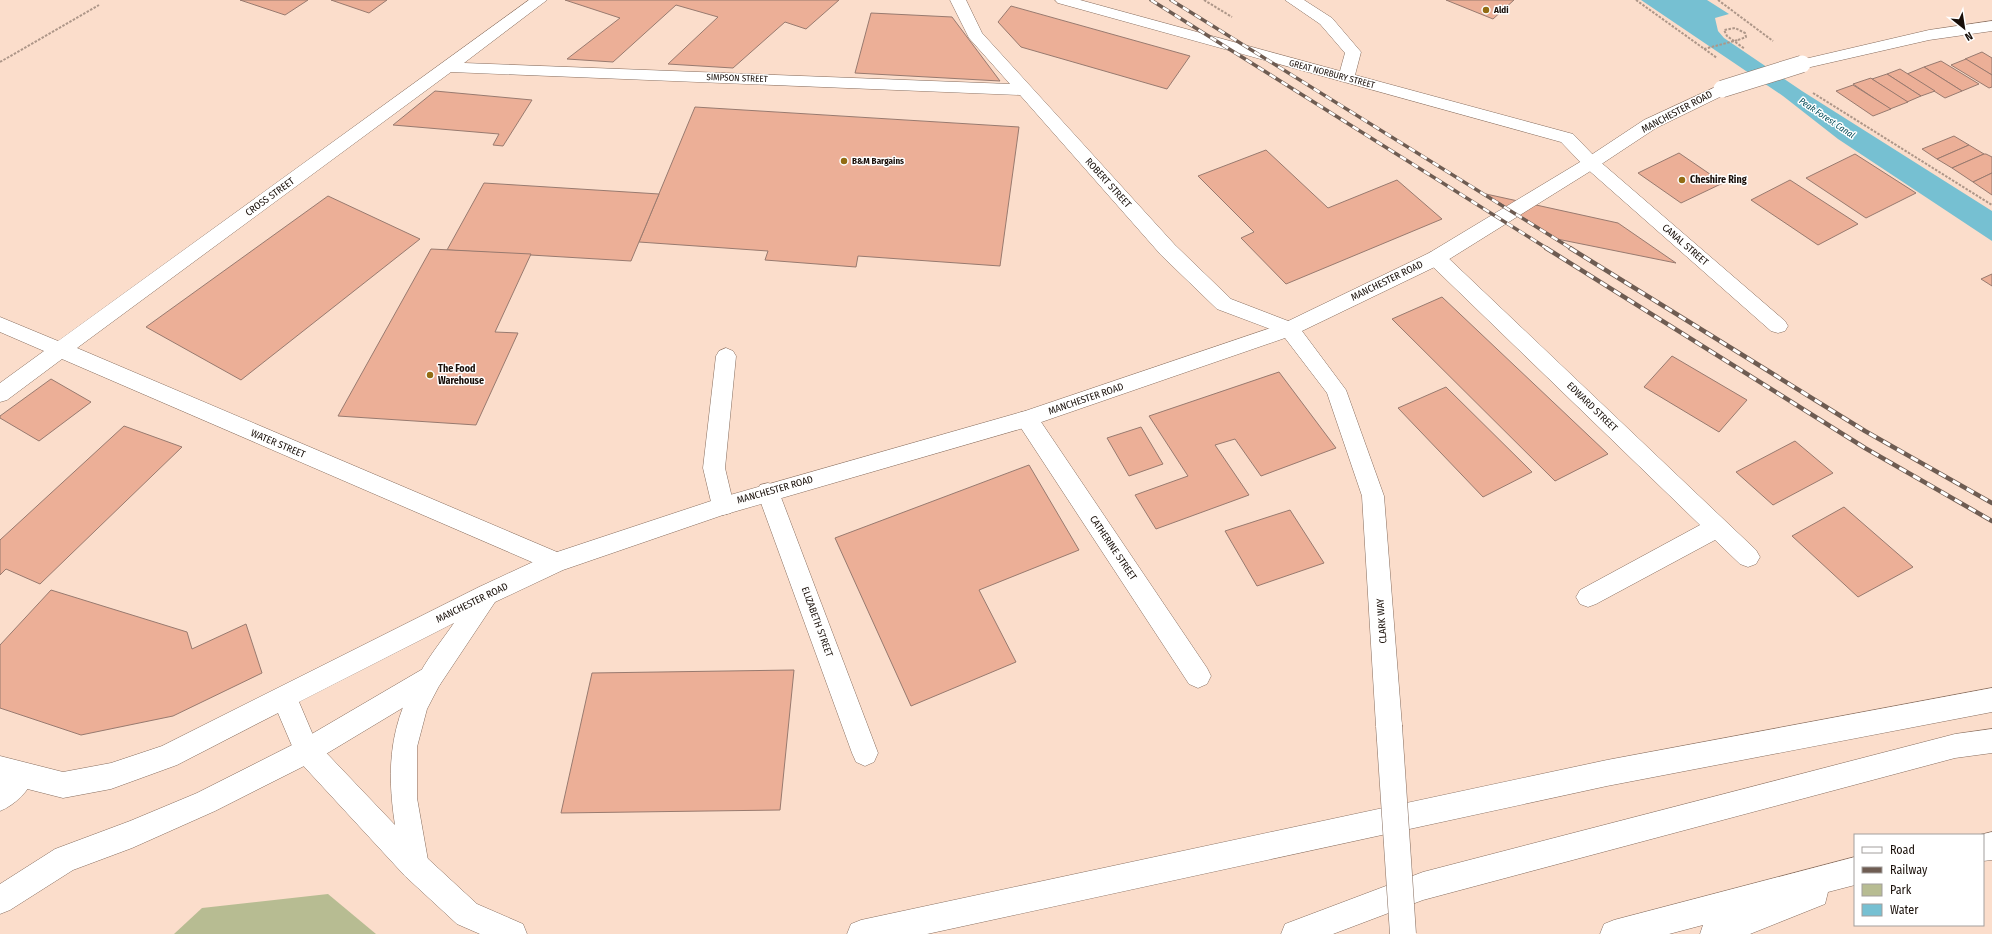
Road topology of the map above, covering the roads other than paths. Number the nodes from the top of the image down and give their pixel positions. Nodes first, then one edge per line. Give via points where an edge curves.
1 (539, 0) edge
2 (958, 0) edge
3 (1063, 0) edge
4 (1293, 0) edge
5 (1992, 26) edge
6 (450, 67) junction
7 (1346, 78) junction
8 (1025, 90) junction
9 (1591, 163) junction
10 (1436, 258) junction
11 (0, 324) edge
12 (1778, 326) dead end
13 (1289, 329) junction
14 (58, 350) junction
15 (726, 356) dead end
16 (0, 394) edge
17 (1027, 419) junction
18 (768, 492) junction
19 (723, 506) junction
20 (1717, 527) junction
21 (1748, 557) dead end
22 (556, 562) junction
23 (488, 594) junction
24 (1588, 597) dead end
25 (1198, 676) dead end
26 (430, 678) junction
27 (285, 698) junction
28 (1992, 700) edge
29 (1992, 741) edge
30 (308, 751) junction
31 (865, 753) dead end
32 (11, 772) edge
33 (0, 798) edge
34 (415, 866) junction
35 (1854, 871) edge
36 (1854, 877) edge
37 (0, 900) edge
38 (513, 934) edge
39 (861, 934) edge
40 (1295, 934) edge
41 (1403, 934) edge
42 (1614, 934) edge
43 (1714, 934) edge

1 - 6 main road, CROSS STREET
2 - 8 main road, ROBERT STREET via 975,35
3 - 7 main road, GREAT NORBURY STREET
4 - 7 main road via 1326,21 1353,52
5 - 9 main road, MANCHESTER ROAD, bridge via 1929,35 1802,64 1722,89 1650,124
6 - 8 main road, SIMPSON STREET
6 - 14 main road, CROSS STREET
7 - 9 main road, GREAT NORBURY STREET via 1567,138
8 - 13 main road, ROBERT STREET via 1168,250 1224,304
9 - 10 main road, MANCHESTER ROAD
9 - 12 main road, CANAL STREET
10 - 13 main road, MANCHESTER ROAD
10 - 20 main road, EDWARD STREET
11 - 14 main road, WATER STREET
13 - 17 main road, MANCHESTER ROAD
13 - 41 main road, CLARK WAY, bridge via 1336,390 1373,496
14 - 16 main road, CROSS STREET
14 - 22 main road, WATER STREET
15 - 19 main road via 714,468
17 - 18 main road, MANCHESTER ROAD
17 - 25 main road, CATHERINE STREET
18 - 19 main road, MANCHESTER ROAD
18 - 31 main road, ELIZABETH STREET
19 - 22 main road, MANCHESTER ROAD
20 - 21 main road, EDWARD STREET
20 - 24 main road
22 - 23 main road, MANCHESTER ROAD
23 - 26 main road
23 - 27 main road, MANCHESTER ROAD
26 - 30 main road
26 - 34 main road via 415,706 404,747 404,798
27 - 30 main road
27 - 32 main road, MANCHESTER ROAD via 168,756 111,776 64,785
28 - 39 main road via 1607,773
29 - 40 main road via 1955,746 1423,886
30 - 34 main road
30 - 37 main road via 206,802 65,859
32 - 33 main road
34 - 38 main road via 467,914
35 - 42 main road
36 - 43 main road

